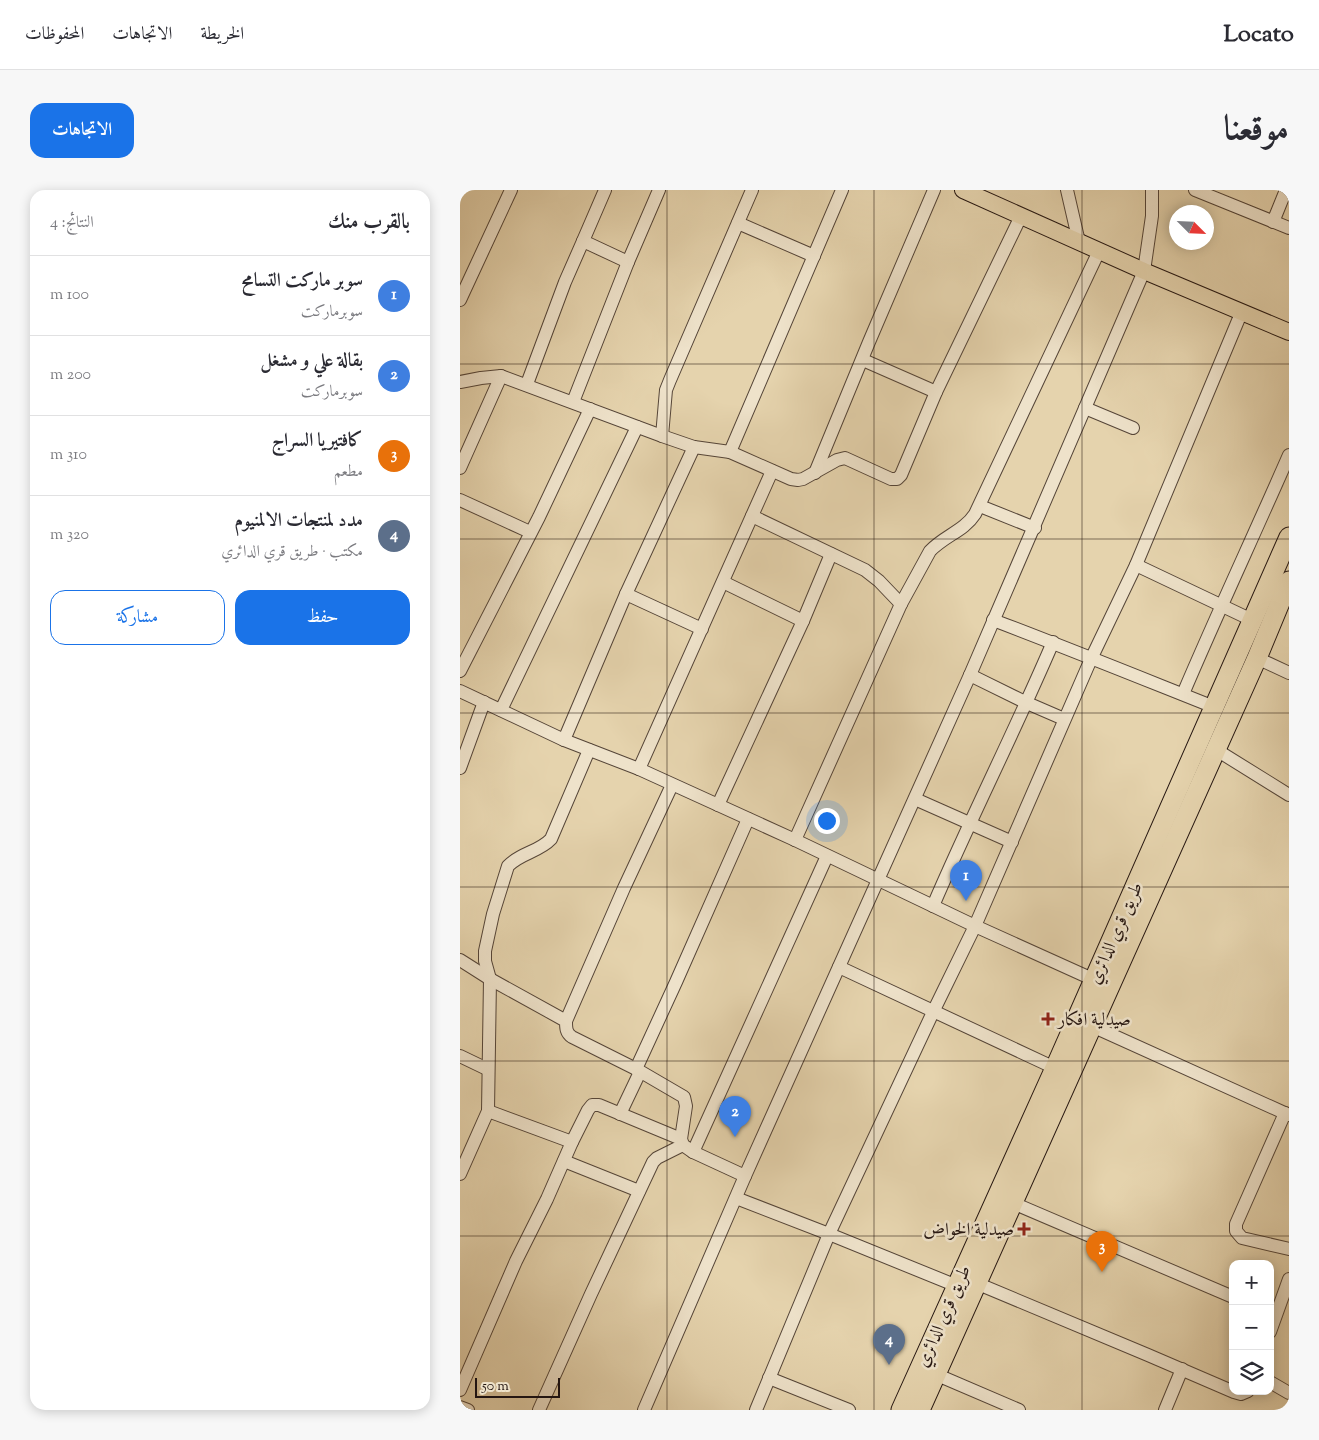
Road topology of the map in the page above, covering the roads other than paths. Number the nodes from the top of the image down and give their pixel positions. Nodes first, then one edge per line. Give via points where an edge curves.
1 (511, 190) edge
2 (606, 190) edge
3 (659, 190) edge
4 (752, 190) edge
5 (842, 190) edge
6 (934, 190) edge
7 (963, 190) edge
8 (1067, 190) edge
9 (1152, 190) edge
10 (1195, 190) edge
11 (1286, 190) edge
12 (1021, 216) junction
13 (1274, 222) junction
14 (738, 223) junction
15 (1289, 228) edge
16 (583, 241) junction
17 (1079, 242) junction
18 (1099, 251) junction
19 (814, 256) junction
20 (628, 262) junction
21 (1144, 271) junction
22 (461, 293) edge
23 (1242, 311) junction
24 (1289, 332) edge
25 (862, 360) junction
26 (501, 376) junction
27 (460, 382) edge
28 (527, 384) junction
29 (936, 392) junction
30 (573, 402) junction
31 (1084, 408) junction
32 (590, 409) junction
33 (637, 427) junction
34 (1133, 428) dead end
35 (662, 436) junction
36 (694, 447) junction
37 (730, 452) junction
38 (1289, 455) edge
39 (460, 468) edge
40 (772, 471) junction
41 (815, 473) junction
42 (460, 500) edge
43 (980, 506) junction
44 (752, 516) junction
45 (1035, 528) junction
46 (530, 532) junction
47 (1289, 537) edge
48 (831, 554) junction
49 (1136, 565) junction
50 (1289, 581) edge
51 (723, 582) junction
52 (626, 594) junction
53 (901, 604) junction
54 (1221, 605) junction
55 (993, 620) junction
56 (1252, 620) junction
57 (802, 621) junction
58 (702, 629) junction
59 (1053, 642) junction
60 (1257, 658) junction
61 (1091, 659) junction
62 (460, 671) edge
63 (1289, 673) edge
64 (970, 674) junction
65 (460, 691) edge
66 (1182, 694) junction
67 (484, 702) junction
68 (1027, 703) junction
69 (1214, 707) junction
70 (501, 710) junction
71 (1064, 719) junction
72 (564, 740) junction
73 (1215, 749) junction
74 (589, 750) junction
75 (460, 768) edge
76 (639, 770) junction
77 (672, 785) junction
78 (1289, 795) edge
79 (915, 799) junction
80 (718, 806) junction
81 (748, 820) junction
82 (971, 825) junction
83 (795, 840) junction
84 (1012, 842) junction
85 (828, 856) junction
86 (878, 880) junction
87 (933, 906) junction
88 (975, 926) junction
89 (461, 962) edge
90 (839, 967) junction
91 (490, 979) junction
92 (1101, 983) junction
93 (934, 1010) junction
94 (566, 1021) junction
95 (1092, 1026) junction
96 (460, 1056) edge
97 (1055, 1068) junction
98 (487, 1069) junction
99 (638, 1070) junction
100 (488, 1111) junction
101 (620, 1114) junction
102 (1287, 1114) edge
103 (572, 1142) junction
104 (686, 1145) junction
105 (564, 1161) junction
106 (460, 1174) edge
107 (745, 1176) junction
108 (640, 1191) junction
109 (736, 1198) junction
110 (1013, 1203) junction
111 (829, 1234) junction
112 (1289, 1249) edge
113 (1289, 1279) edge
114 (976, 1283) junction
115 (957, 1286) junction
116 (1229, 1295) edge
117 (1274, 1315) edge
118 (1182, 1369) junction
119 (935, 1374) junction
120 (769, 1378) junction
121 (1274, 1384) edge
122 (460, 1390) edge
123 (1229, 1390) edge
124 (1289, 1393) edge
125 (460, 1407) edge
126 (468, 1410) edge
127 (539, 1410) edge
128 (644, 1410) edge
129 (756, 1410) edge
130 (849, 1410) edge
131 (901, 1410) edge
132 (920, 1410) edge
133 (1019, 1410) edge
134 (1165, 1410) edge

1 - 22 street
2 - 16 street
3 - 20 street
4 - 14 street
5 - 19 street
6 - 25 street
7 - 12 main road
8 - 17 street
9 - 21 street via 1152,216
10 - 13 street
11 - 13 street
12 - 17 main road
12 - 29 street
13 - 15 street
14 - 19 street
14 - 35 street via 666,390
16 - 20 street
16 - 28 street
17 - 18 main road
18 - 21 main road
18 - 43 street
19 - 37 street
20 - 30 street
21 - 23 main road
21 - 31 street
23 - 24 main road
23 - 49 street
25 - 29 street
25 - 41 street
26 - 27 street
26 - 28 street
26 - 39 street
28 - 30 street
29 - 41 street via 900,477 891,479 845,458
30 - 32 street
31 - 34 street
31 - 45 street
32 - 33 street
32 - 46 street
33 - 35 street
33 - 70 street
35 - 36 street
36 - 37 street
36 - 52 street
37 - 40 street
38 - 54 street
40 - 41 street via 798,480
40 - 44 street
42 - 46 street
43 - 45 street
43 - 53 street via 970,522 934,546
44 - 48 street
44 - 51 street
45 - 55 street
46 - 62 street
47 - 56 highway, طريق قري الدائري
48 - 53 street via 873,576
48 - 57 street
49 - 54 street
49 - 61 street
50 - 60 highway, طريق قري الدائري
51 - 57 street
51 - 58 street
52 - 58 street
52 - 72 street
53 - 83 street
54 - 56 street
54 - 66 street
55 - 59 street
55 - 64 street
56 - 69 highway, طريق قري الدائري
57 - 80 street
58 - 76 street
59 - 61 street
59 - 68 street
60 - 63 street
60 - 73 highway, طريق قري الدائري
61 - 66 street
61 - 71 street
64 - 68 street
64 - 79 street
65 - 67 street
66 - 69 street
67 - 70 street
67 - 75 street
68 - 71 street
68 - 82 street
69 - 92 highway, طريق قري الدائري
70 - 72 street
71 - 84 street
72 - 74 street
73 - 78 street
73 - 92 highway, طريق قري الدائري
74 - 76 street
74 - 91 street via 550,839 508,866 485,951
76 - 77 street
77 - 80 street
77 - 94 street
79 - 82 street
79 - 86 street
80 - 81 street
81 - 83 street
81 - 99 street
82 - 84 street
82 - 87 street
83 - 85 street
84 - 88 street
85 - 86 street
85 - 104 street
86 - 87 street
86 - 90 street
87 - 88 street
88 - 92 street
88 - 93 street
89 - 91 street
90 - 93 street
90 - 107 street
91 - 94 street
91 - 98 street
92 - 95 highway, طريق قري الدائري
92 - 97 highway, طريق قري الدائري
93 - 97 street
93 - 111 street
94 - 99 street via 566,1030 572,1037
95 - 102 street
95 - 110 highway, طريق قري الدائري
96 - 98 street
97 - 115 highway, طريق قري الدائري
98 - 100 street
99 - 101 street
99 - 104 street via 684,1097
100 - 103 street
100 - 106 street
101 - 103 street via 592,1105
101 - 104 street
102 - 112 street via 1236,1224 1236,1231 1242,1238
103 - 105 street
104 - 107 street
104 - 108 street via 655,1160
105 - 108 street
105 - 122 street
107 - 109 street
108 - 127 street
109 - 111 street
109 - 128 street
110 - 114 highway, طريق قري الدائري
110 - 116 street
111 - 115 street
111 - 120 street
113 - 117 street
114 - 118 street
114 - 119 highway, طريق قري الدائري
115 - 131 highway, طريق قري الدائري
118 - 123 street
118 - 134 street
119 - 132 highway, طريق قري الدائري
119 - 133 street
120 - 129 street
120 - 130 street
121 - 124 street
125 - 126 street

